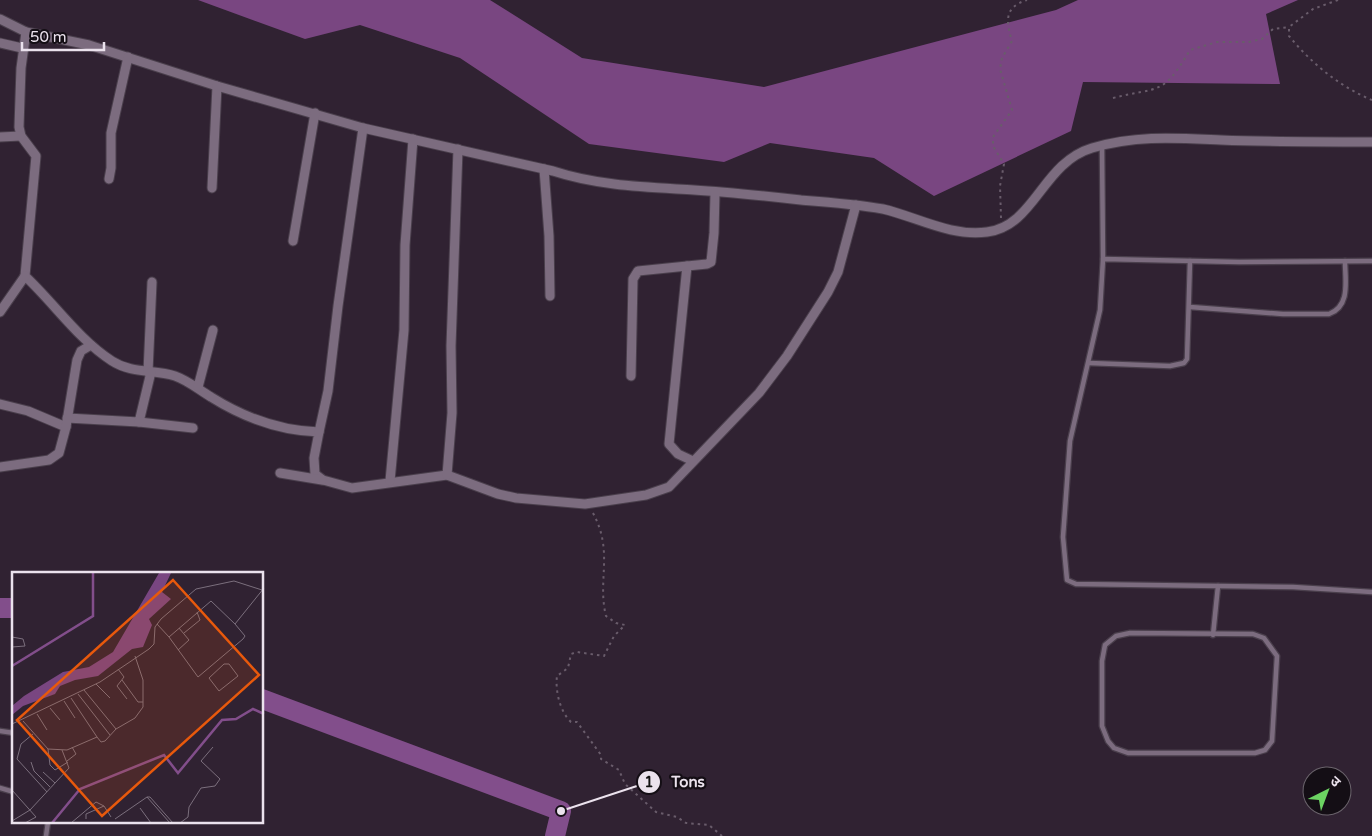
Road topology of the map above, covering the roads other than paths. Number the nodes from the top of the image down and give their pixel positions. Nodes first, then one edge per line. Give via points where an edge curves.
1 (0, 19) edge
2 (26, 32) junction
3 (0, 43) edge
4 (22, 48) junction
5 (128, 57) junction
6 (218, 86) junction
7 (315, 113) junction
8 (363, 128) junction
9 (21, 136) junction
10 (0, 137) edge
11 (413, 139) junction
12 (1372, 142) edge
13 (1102, 146) junction
14 (458, 149) junction
15 (544, 169) junction
16 (109, 179) dead end
17 (212, 188) dead end
18 (715, 193) junction
19 (856, 205) junction
20 (293, 240) dead end
21 (1103, 259) junction
22 (1190, 261) junction
23 (1345, 261) junction
24 (1372, 261) edge
25 (687, 266) junction
26 (25, 276) junction
27 (152, 282) dead end
28 (550, 296) dead end
29 (1190, 308) junction
30 (0, 312) edge
31 (213, 330) dead end
32 (91, 345) junction
33 (1089, 363) junction
34 (150, 372) junction
35 (630, 376) dead end
36 (198, 388) junction
37 (0, 404) edge
38 (67, 422) junction
39 (140, 422) junction
40 (193, 428) dead end
41 (319, 432) junction
42 (693, 461) junction
43 (0, 467) edge
44 (280, 473) dead end
45 (447, 475) junction
46 (323, 480) junction
47 (390, 481) junction
48 (1218, 586) junction
49 (1372, 592) edge
50 (1213, 635) junction

1 - 2 street
2 - 4 street
2 - 5 street
3 - 4 street
4 - 9 street
5 - 6 street
5 - 16 street via 111,133
6 - 7 street
6 - 17 street
7 - 8 street
7 - 20 street
8 - 11 street
8 - 41 street via 328,391
9 - 10 street
9 - 26 street via 36,156
11 - 14 street
11 - 47 street via 405,245 404,330
12 - 13 street via 1163,137
13 - 19 street via 1080,154 1063,166 1047,180 1016,221 1002,229 952,231
13 - 21 lane
14 - 15 street
14 - 45 street via 451,346 452,413
15 - 18 street via 622,186
15 - 28 street
18 - 19 street
18 - 25 street via 712,259 707,264
19 - 42 street via 844,254 828,292 771,378
21 - 22 lane
21 - 33 lane via 1100,310
22 - 23 lane
22 - 29 lane
23 - 24 lane
23 - 29 lane via 1345,297 1336,311 1329,314
25 - 35 street via 638,271 633,279
25 - 42 street via 669,444 678,454
26 - 30 street
26 - 32 street
27 - 34 street
29 - 33 lane via 1187,359 1180,365
31 - 36 street
32 - 34 street via 114,362 136,372
32 - 38 street via 81,351 77,360
33 - 48 lane via 1070,441 1063,537 1067,580 1076,584
34 - 36 street via 173,375
34 - 39 street
36 - 41 street via 240,413 277,427
37 - 38 street
38 - 39 street
38 - 43 street via 59,453 48,460
39 - 40 street
41 - 46 street via 314,458 315,474
42 - 45 street via 677,480 646,496 585,504 516,498
44 - 46 street
45 - 47 street
46 - 47 street via 352,488
48 - 49 lane
48 - 50 lane
50 - 50 lane via 1253,634 1264,638 1275,651 1278,673 1272,741 1264,750 1255,753 1128,753 1114,748 1102,726 1102,661 1106,645 1116,636 1130,633

